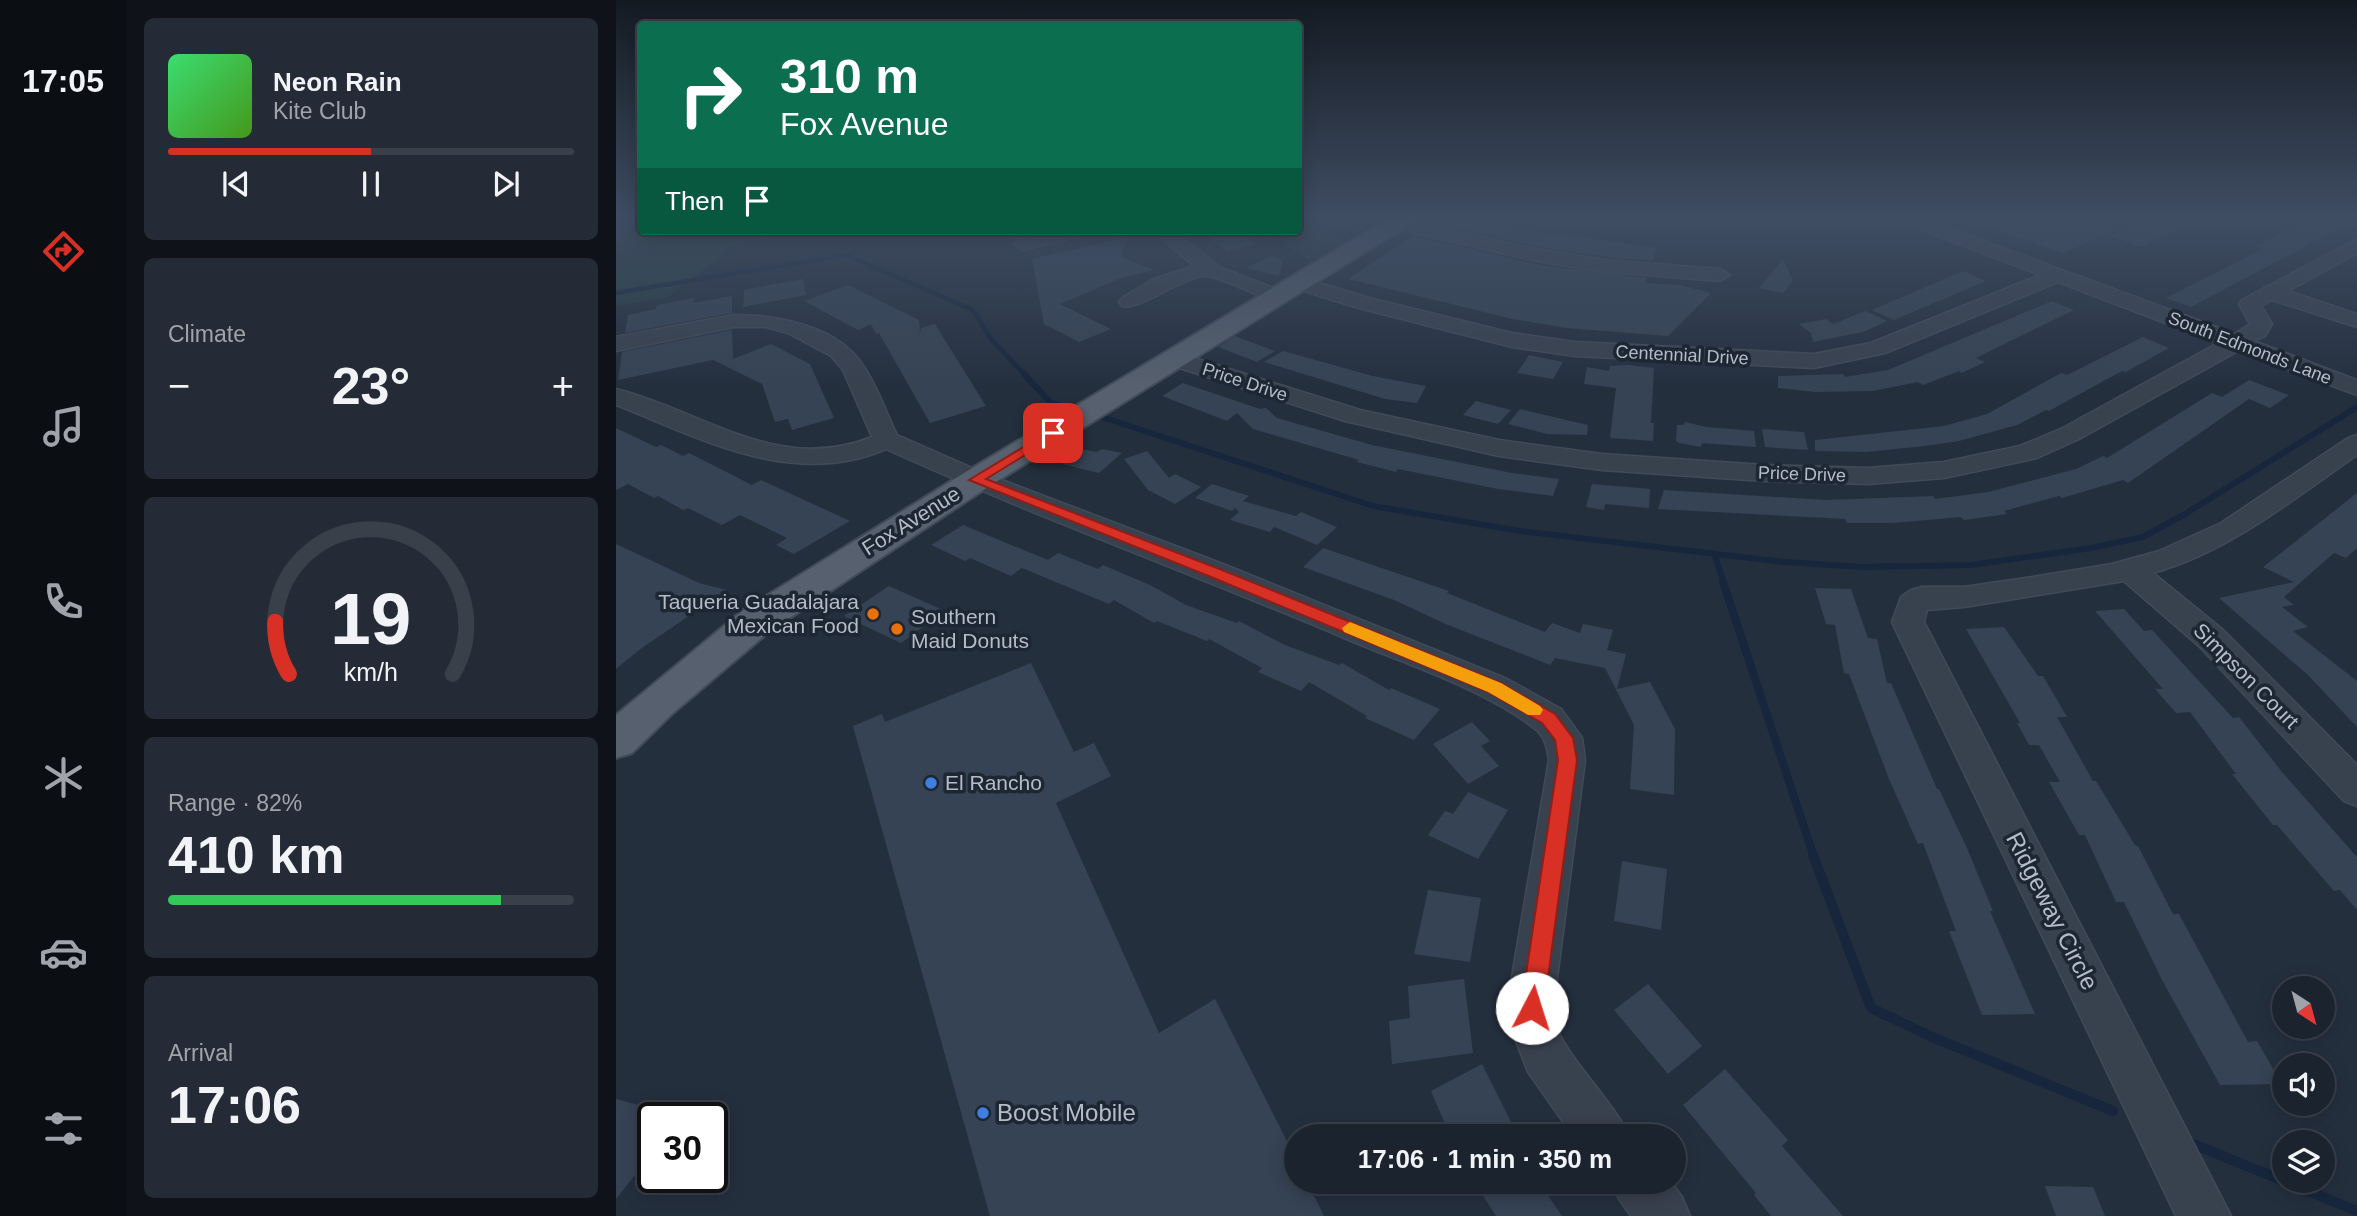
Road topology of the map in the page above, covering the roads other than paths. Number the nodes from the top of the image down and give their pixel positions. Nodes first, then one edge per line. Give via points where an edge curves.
1 (1187, 275) edge
2 (1221, 275) edge
3 (1312, 275) edge
4 (1716, 275) edge
5 (1720, 275) dead end
6 (2058, 275) joint
7 (2302, 275) edge
8 (1288, 290) junction
9 (2270, 292) junction
10 (1129, 302) dead end
11 (2357, 321) edge
12 (2238, 343) junction
13 (616, 344) edge
14 (1175, 359) junction
15 (2357, 388) edge
16 (616, 396) edge
17 (886, 440) junction
18 (2357, 443) edge
19 (2327, 464) junction
20 (2357, 476) edge
21 (976, 480) junction
22 (2129, 569) junction
23 (616, 741) edge
24 (2357, 790) edge
25 (1595, 1124) edge
26 (1647, 1194) edge
27 (1663, 1216) edge
28 (2204, 1216) edge

1 - 10 street via 1161,283
2 - 8 street, Centennial Drive
3 - 8 main road, Fox Avenue
4 - 5 street
6 - 8 street, Centennial Drive via 1877,348 1814,361 1574,349 1512,340
6 - 12 street, South Edmonds Lane
7 - 9 street, Price Drive
8 - 14 main road, Fox Avenue
9 - 11 street
9 - 12 street, Price Drive via 2249,304 2261,324
12 - 14 street, Price Drive via 2070,435 2028,452 1944,470 1868,476 1602,462 1499,448 1380,423
12 - 15 street, South Edmonds Lane
13 - 17 street via 734,321 766,321 795,328 839,351 854,368
14 - 21 main road, Fox Avenue
16 - 17 street via 780,455 845,455
17 - 21 street
18 - 19 street
19 - 20 street
19 - 22 street via 2231,529 2170,558
21 - 23 main road, Fox Avenue via 756,621
21 - 25 street via 1217,573 1494,688 1548,719 1564,738 1567,760 1532,994 1532,1023 1545,1055
22 - 24 street, Simpson Court via 2211,638
22 - 28 street, Ridgeway Circle via 1977,595 1922,597 1912,605 1908,622
26 - 27 street

